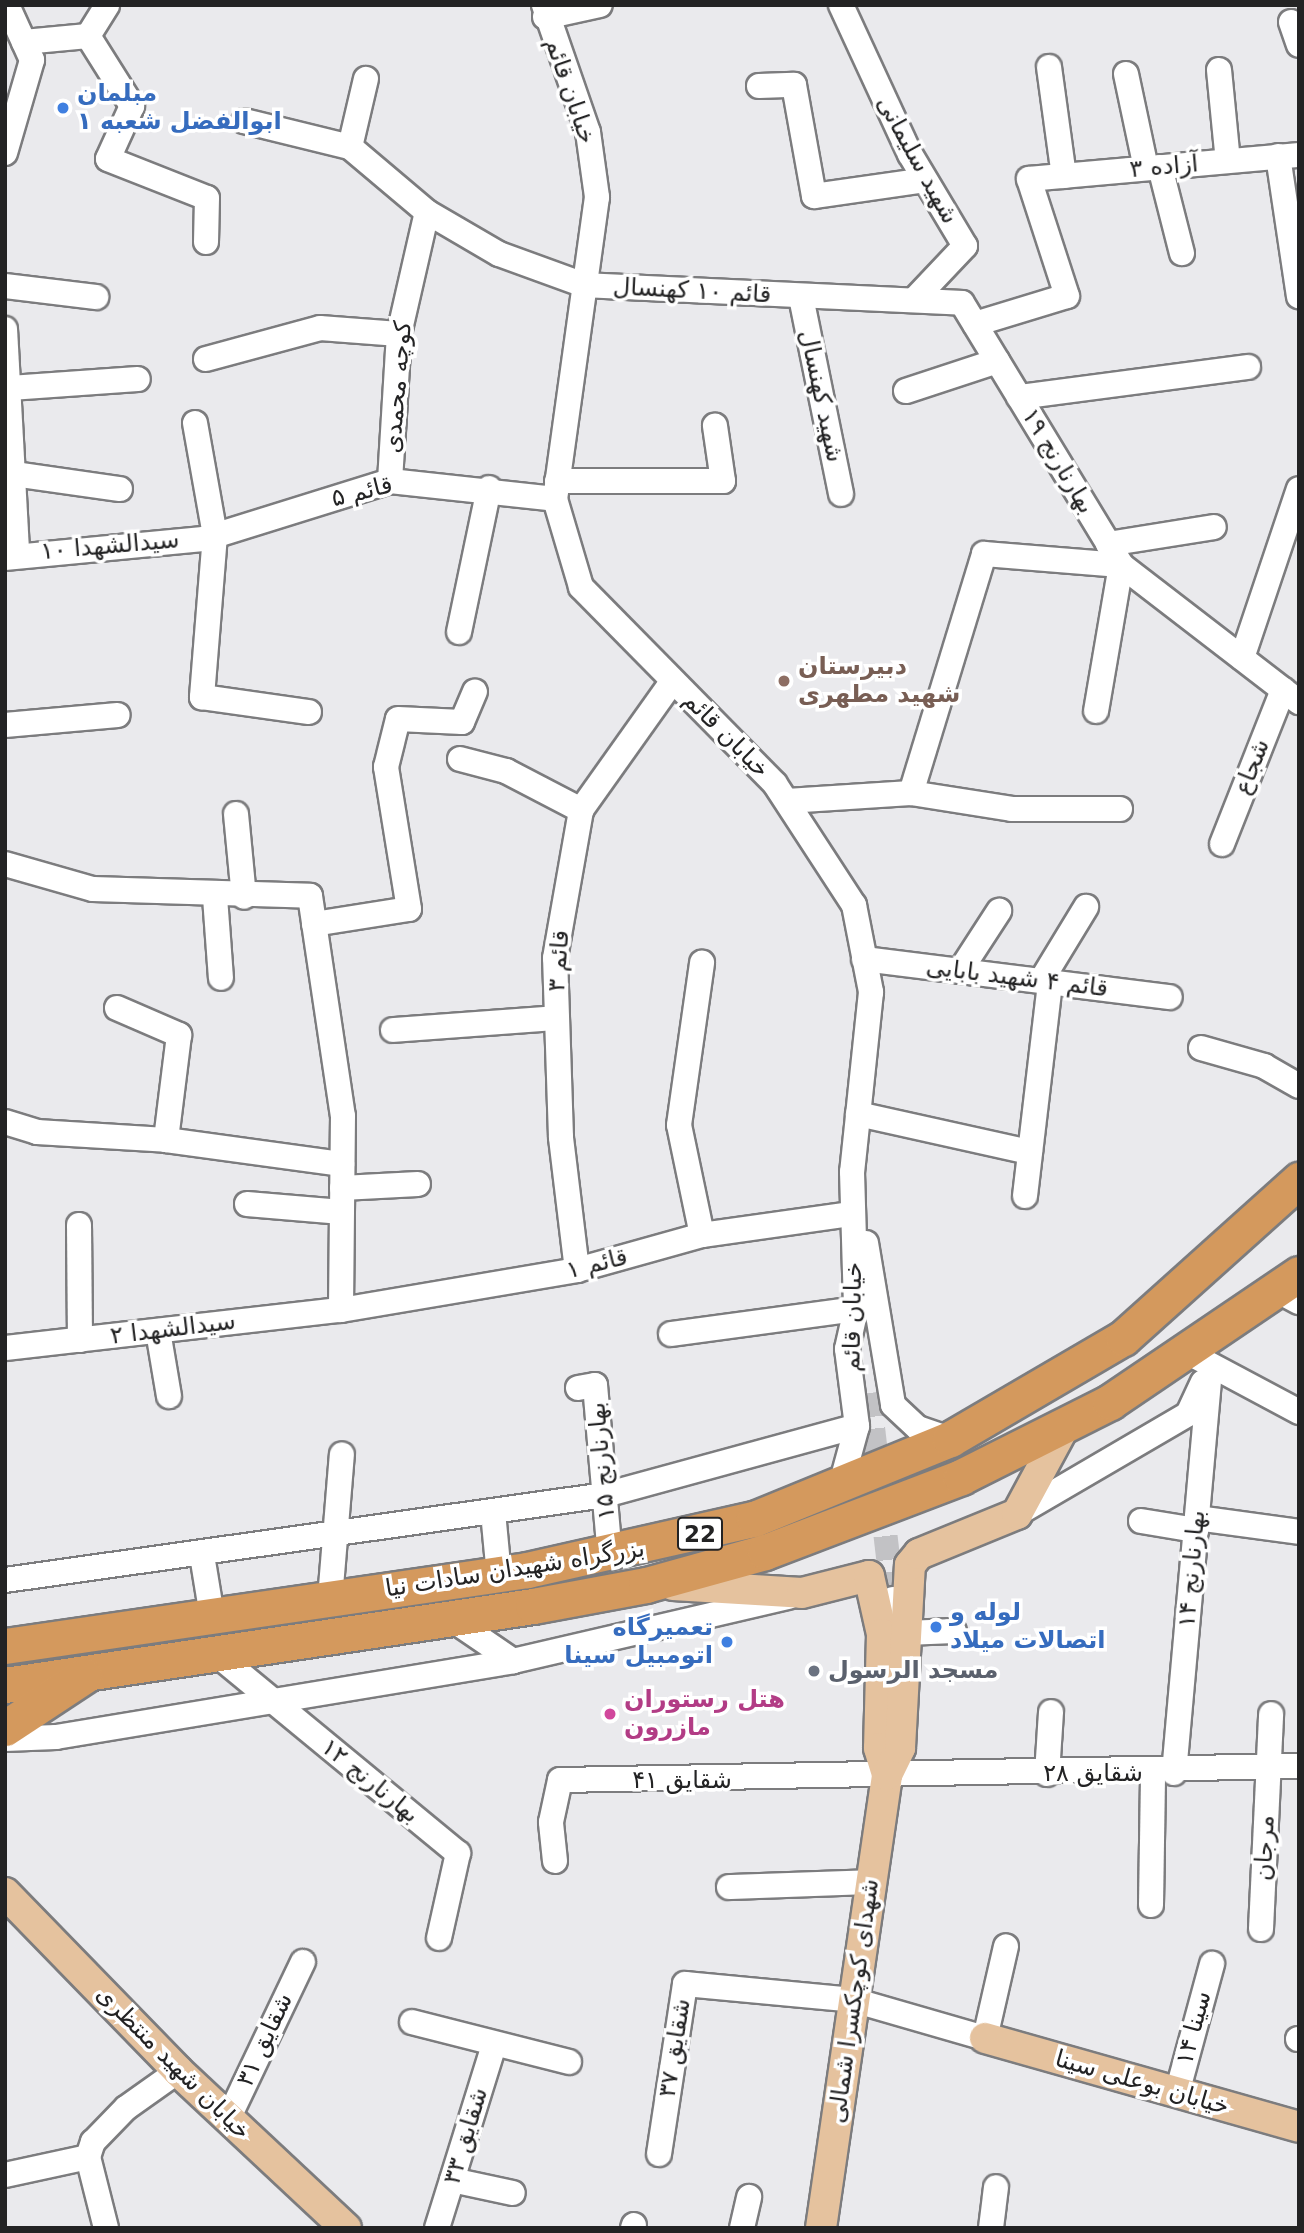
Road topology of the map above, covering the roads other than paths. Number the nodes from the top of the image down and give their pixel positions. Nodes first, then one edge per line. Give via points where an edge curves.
1 (7, 5) edge
2 (107, 5) edge
3 (600, 5) edge
4 (841, 5) edge
5 (544, 11) edge
6 (88, 36) junction
7 (24, 42) junction
8 (1049, 67) dead end
9 (1219, 71) dead end
10 (1126, 74) dead end
11 (366, 79) dead end
12 (759, 86) dead end
13 (244, 121) dead end
14 (350, 147) junction
15 (5, 153) edge
16 (1288, 155) edge
17 (1228, 161) junction
18 (1153, 168) junction
19 (1064, 176) junction
20 (925, 180) junction
21 (427, 212) junction
22 (206, 242) dead end
23 (1182, 253) dead end
24 (584, 285) junction
25 (5, 286) edge
26 (96, 296) dead end
27 (1299, 296) edge
28 (801, 297) junction
29 (914, 300) junction
30 (975, 324) junction
31 (5, 329) edge
32 (399, 334) junction
33 (206, 359) dead end
34 (997, 360) junction
35 (1248, 367) dead end
36 (138, 379) dead end
37 (10, 388) junction
38 (906, 391) dead end
39 (1019, 397) junction
40 (195, 423) dead end
41 (715, 426) dead end
42 (14, 474) junction
43 (390, 481) junction
44 (489, 488) junction
45 (120, 489) dead end
46 (1299, 489) edge
47 (556, 490) junction
48 (841, 494) dead end
49 (1214, 527) dead end
50 (215, 535) junction
51 (1108, 544) junction
52 (11, 556) edge
53 (1121, 565) junction
54 (459, 632) dead end
55 (1242, 658) junction
56 (673, 682) junction
57 (475, 692) dead end
58 (1291, 696) edge
59 (1096, 711) dead end
60 (309, 712) dead end
61 (118, 715) dead end
62 (5, 725) edge
63 (460, 759) dead end
64 (911, 793) junction
65 (787, 801) junction
66 (1120, 809) dead end
67 (581, 810) junction
68 (236, 814) dead end
69 (1222, 844) dead end
70 (5, 863) edge
71 (215, 897) junction
72 (244, 897) junction
73 (1086, 907) dead end
74 (999, 911) dead end
75 (314, 924) junction
76 (864, 960) junction
77 (702, 963) dead end
78 (960, 971) junction
79 (221, 978) dead end
80 (1045, 981) junction
81 (1170, 996) dead end
82 (117, 1008) dead end
83 (557, 1018) junction
84 (393, 1030) dead end
85 (1201, 1048) dead end
86 (1299, 1086) edge
87 (858, 1114) junction
88 (5, 1122) edge
89 (166, 1140) junction
90 (1030, 1152) junction
91 (1299, 1180) edge
92 (418, 1184) dead end
93 (342, 1188) junction
94 (1025, 1196) dead end
95 (247, 1204) dead end
96 (1299, 1210) edge
97 (852, 1214) junction
98 (79, 1225) dead end
99 (702, 1235) junction
100 (578, 1270) junction
101 (1291, 1289) edge
102 (1167, 1296) junction
103 (856, 1309) junction
104 (341, 1310) junction
105 (158, 1331) junction
106 (671, 1334) dead end
107 (80, 1340) junction
108 (5, 1348) edge
109 (1199, 1359) junction
110 (578, 1388) dead end
111 (869, 1394) tunnel mouth
112 (169, 1396) dead end
113 (1299, 1412) edge
114 (1065, 1425) junction
115 (858, 1426) junction
116 (950, 1439) junction
117 (342, 1454) dead end
118 (840, 1488) junction
119 (605, 1495) junction
120 (493, 1513) junction
121 (1017, 1514) junction
122 (1141, 1521) dead end
123 (1196, 1524) junction
124 (1299, 1532) edge
125 (335, 1537) junction
126 (202, 1555) junction
127 (610, 1555) junction
128 (499, 1574) junction
129 (5, 1580) edge
130 (646, 1585) junction
131 (802, 1593) junction
132 (330, 1599) junction
133 (212, 1616) junction
134 (453, 1619) junction
135 (954, 1631) dead end
136 (894, 1634) junction
137 (5, 1646) edge
138 (215, 1653) junction
139 (513, 1661) junction
140 (90, 1672) junction
141 (5, 1685) edge
142 (271, 1699) junction
143 (1051, 1712) dead end
144 (1271, 1714) dead end
145 (5, 1728) edge
146 (5, 1739) edge
147 (1299, 1766) edge
148 (1269, 1768) junction
149 (1163, 1773) junction
150 (1047, 1774) junction
151 (887, 1775) junction
152 (555, 1861) dead end
153 (871, 1882) junction
154 (729, 1887) dead end
155 (9, 1903) edge
156 (1150, 1905) dead end
157 (1261, 1928) dead end
158 (439, 1938) dead end
159 (1006, 1946) dead end
160 (303, 1962) dead end
161 (1212, 1964) dead end
162 (853, 2000) junction
163 (412, 2022) dead end
164 (985, 2038) junction
165 (494, 2045) junction
166 (569, 2062) dead end
167 (178, 2071) junction
168 (1177, 2093) junction
169 (228, 2119) junction
170 (1299, 2127) edge
171 (659, 2154) dead end
172 (88, 2157) junction
173 (5, 2175) edge
174 (452, 2180) junction
175 (996, 2187) dead end
176 (513, 2193) dead end
177 (749, 2197) dead end
178 (106, 2228) edge
179 (346, 2228) edge
180 (437, 2228) edge
181 (742, 2228) edge
182 (821, 2228) edge
183 (991, 2228) edge

1 - 7 street
2 - 6 street
3 - 5 street
4 - 20 street, شهید سلیمانی
5 - 24 street, خیابان قائم via 588,132 597,197
6 - 7 street
6 - 22 street via 132,106 108,159 207,198
7 - 15 street via 32,60
8 - 19 street
9 - 17 street
10 - 18 street
11 - 14 street
12 - 20 street via 794,85 814,196
13 - 14 street
14 - 21 street, قائم ۱۰ کهنسال
16 - 17 street, آزاده ۳
16 - 27 street
17 - 18 street, آزاده ۳
18 - 19 street, آزاده ۳
18 - 23 street
19 - 30 street, آزاده ۳ via 1029,179 1067,296
20 - 29 street, شهید سلیمانی via 965,246
21 - 24 street, قائم ۱۰ کهنسال via 499,254
21 - 32 street, کوچه محمدی
24 - 28 street, قائم ۱۰ کهنسال
24 - 47 street, خیابان قائم
25 - 26 street
28 - 29 street, بهارنارنج ۱۹
28 - 48 street, شهید کهنسال
29 - 30 street, بهارنارنج ۱۹ via 962,303
30 - 34 street, بهارنارنج ۱۹
31 - 37 street
32 - 33 street via 320,328
32 - 43 street, کوچه محمدی
34 - 38 street
34 - 39 street, بهارنارنج ۱۹
35 - 39 street
36 - 37 street
37 - 42 street
39 - 51 street, بهارنارنج ۱۹
40 - 50 street
41 - 47 street, قائم ۵ via 723,481
42 - 45 street
42 - 52 street
43 - 44 street, قائم ۵
43 - 50 street, قائم ۵
44 - 47 street, قائم ۵
44 - 54 street
46 - 55 street
47 - 56 street, خیابان قائم via 581,587
49 - 51 street
50 - 52 street, سیدالشهدا ۱۰
50 - 60 street via 202,696
51 - 53 street, بهارنارنج ۱۹
53 - 55 street, بهارنارنج ۱۹
53 - 59 street
53 - 64 street via 984,554
55 - 58 street, بهارنارنج ۱۹
56 - 65 street, خیابان قائم
56 - 67 street, قائم ۳
57 - 75 street via 462,722 398,719 386,766 409,909
58 - 69 street, شجاع
61 - 62 street
63 - 67 street via 506,771
64 - 65 street
64 - 66 street via 1012,809
65 - 76 street, خیابان قائم via 854,905
67 - 83 street, قائم ۳ via 555,957
68 - 72 street
70 - 71 street via 93,888
71 - 72 street
71 - 79 street
72 - 75 street via 310,896
73 - 80 street
74 - 78 street
75 - 93 street via 342,1116
76 - 78 street, قائم ۴ شهید بابایی
76 - 87 street, خیابان قائم via 871,992
77 - 99 street via 679,1125
78 - 80 street, قائم ۴ شهید بابایی
80 - 81 street, قائم ۴ شهید بابایی
80 - 90 street
82 - 89 street via 179,1035
83 - 84 street
83 - 100 street, قائم ۳ via 561,1137
85 - 86 street via 1264,1066
87 - 90 street
87 - 97 street, خیابان قائم
88 - 89 street via 37,1132
89 - 93 street
90 - 94 street
91 - 102 highway, بزرگراه شهیدان سادات نیا / 22
92 - 93 street
93 - 95 street
93 - 104 street
96 - 102 highway
97 - 99 street, قائم ۱
97 - 103 street, خیابان قائم
97 - 116 street via 866,1242 893,1405 918,1428
98 - 107 street
99 - 100 street, قائم ۱
100 - 104 street, قائم ۱
101 - 109 highway, بزرگراه شهیدان سادات نیا / 22
102 - 116 highway, بزرگراه شهیدان سادات نیا / 22 via 1123,1338
103 - 106 street
103 - 111 street
103 - 115 street, خیابان قائم via 847,1349
104 - 105 street, سیدالشهدا ۲
105 - 107 street, سیدالشهدا ۲
105 - 112 street
107 - 108 street, سیدالشهدا ۲
109 - 113 street
109 - 114 highway, بزرگراه شهیدان سادات نیا / 22
109 - 121 street via 1188,1414
109 - 123 street, بهارنارنج ۱۴
110 - 119 street, بهارنارنج ۱۵ via 595,1385
114 - 121 main road
114 - 130 highway, بزرگراه شهیدان سادات نیا / 22 via 961,1477 833,1529
115 - 118 street, خیابان قائم
115 - 119 street
116 - 118 highway, بزرگراه شهیدان سادات نیا / 22
117 - 125 street
118 - 127 highway, بزرگراه شهیدان سادات نیا / 22 via 754,1519
119 - 120 street
119 - 127 street, بهارنارنج ۱۵
120 - 125 street
120 - 128 street
121 - 136 main road via 919,1555 906,1581
122 - 123 street
123 - 124 street
123 - 149 street, بهارنارنج ۱۴
125 - 126 street
125 - 132 street
126 - 129 street
126 - 133 street
127 - 128 highway, بزرگراه شهیدان سادات نیا / 22
128 - 132 highway, بزرگراه شهیدان سادات نیا / 22
130 - 131 main road
130 - 134 highway, بزرگراه شهیدان سادات نیا / 22
131 - 136 main road via 869,1576
131 - 139 street
132 - 133 highway, بزرگراه شهیدان سادات نیا / 22
133 - 137 highway, بزرگراه شهیدان سادات نیا / 22
134 - 138 highway, بزرگراه شهیدان سادات نیا / 22
134 - 139 street
135 - 136 street
136 - 151 main road via 878,1748
138 - 140 highway, بزرگراه شهیدان سادات نیا / 22
138 - 142 street, بهارنارنج ۱۲
139 - 142 street
140 - 141 highway, بزرگراه شهیدان سادات نیا / 22
140 - 145 highway
142 - 146 street via 56,1737
142 - 158 street, بهارنارنج ۱۲ via 458,1853
143 - 150 street
144 - 148 street, مرجان
147 - 148 street, شقایق ۲۸
148 - 149 street, شقایق ۲۸
148 - 157 street, مرجان
149 - 150 street, شقایق ۲۸
149 - 156 street, بهارنارنج ۱۴
150 - 151 street, شقایق ۲۸
151 - 152 street, شقایق ۴۱ via 560,1780 551,1822
151 - 153 main road, شهدای کوچکسرا شمالی
153 - 154 street
153 - 162 main road, شهدای کوچکسرا شمالی
155 - 167 main road, خیابان شهید منتظری
159 - 164 street
160 - 169 street, شقایق ۳۱
161 - 168 street, سینا ۱۴
162 - 164 street
162 - 171 street, شقایق ۳۷ via 685,1984
162 - 182 main road, شهدای کوچکسرا شمالی
163 - 165 street
164 - 168 main road, خیابان بوعلی سینا
165 - 166 street
165 - 174 street, شقایق ۳۳
167 - 169 main road, خیابان شهید منتظری
167 - 172 street via 126,2108 93,2142
168 - 170 main road, خیابان بوعلی سینا
169 - 179 main road, خیابان شهید منتظری
172 - 173 street
172 - 178 street
174 - 176 street
174 - 180 street, شقایق ۳۳
175 - 183 street
177 - 181 street

